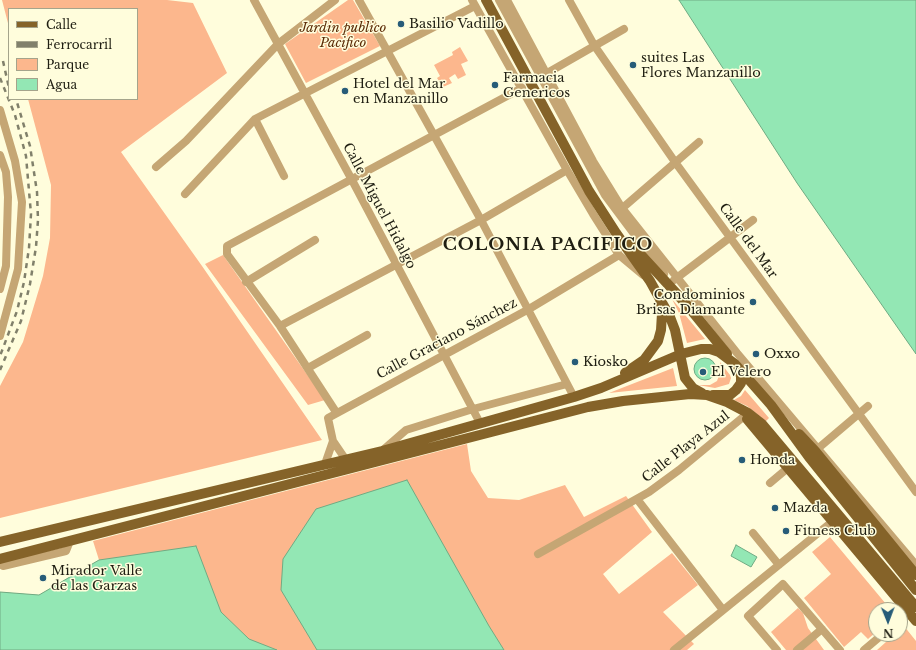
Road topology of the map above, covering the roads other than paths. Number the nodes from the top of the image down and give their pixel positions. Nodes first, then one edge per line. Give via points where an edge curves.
1 (254, 0) edge
2 (335, 0) edge
3 (359, 0) edge
4 (486, 0) edge
5 (499, 0) edge
6 (507, 0) edge
7 (569, 0) edge
8 (474, 3) edge
9 (624, 29) dead end
10 (278, 44) junction
11 (594, 45) junction
12 (388, 52) junction
13 (543, 75) junction
14 (522, 88) junction
15 (304, 92) junction
16 (0, 110) edge
17 (255, 119) junction
18 (435, 136) junction
19 (699, 142) dead end
20 (0, 155) edge
21 (675, 162) junction
22 (156, 168) dead end
23 (567, 170) junction
24 (284, 176) dead end
25 (352, 180) junction
26 (185, 194) dead end
27 (620, 210) junction
28 (481, 220) junction
29 (753, 220) dead end
30 (616, 233) junction
31 (731, 237) junction
32 (316, 240) dead end
33 (619, 255) junction
34 (397, 265) junction
35 (674, 280) junction
36 (650, 281) junction
37 (246, 282) junction
38 (0, 289) edge
39 (687, 305) junction
40 (529, 309) junction
41 (280, 326) junction
42 (367, 335) dead end
43 (0, 336) edge
44 (444, 354) junction
45 (681, 354) junction
46 (735, 364) junction
47 (308, 368) junction
48 (567, 384) junction
49 (601, 388) junction
50 (707, 395) junction
51 (574, 397) junction
52 (868, 406) dead end
53 (472, 409) junction
54 (336, 412) junction
55 (859, 412) junction
56 (746, 415) junction
57 (480, 423) junction
58 (333, 441) junction
59 (382, 451) junction
60 (814, 452) junction
61 (346, 460) junction
62 (325, 464) junction
63 (789, 467) junction
64 (770, 484) dead end
65 (916, 492) edge
66 (637, 499) junction
67 (833, 521) junction
68 (753, 532) dead end
69 (70, 541) junction
70 (0, 542) edge
71 (538, 554) dead end
72 (0, 559) edge
73 (0, 564) edge
74 (780, 564) junction
75 (916, 565) edge
76 (916, 575) edge
77 (916, 590) edge
78 (914, 608) edge
79 (723, 610) junction
80 (916, 621) edge
81 (822, 629) junction
82 (874, 642) edge
83 (674, 650) edge
84 (777, 650) edge
85 (797, 650) edge
86 (840, 650) edge
87 (864, 650) edge

1 - 10 street, Calle Miguel Hidalgo
2 - 10 street
3 - 12 street
4 - 30 main road via 589,191
5 - 13 street
6 - 13 street
7 - 11 street, Calle del Mar
8 - 12 street
8 - 14 street
9 - 11 street
10 - 15 street, Calle Miguel Hidalgo
10 - 22 street
11 - 13 street
11 - 21 street, Calle del Mar
12 - 15 street
12 - 18 street
13 - 27 street via 586,164
14 - 18 street
14 - 23 street
15 - 17 street
15 - 25 street, Calle Miguel Hidalgo
16 - 43 street via 15,161 22,202 18,269
17 - 24 street
17 - 26 street
18 - 25 street
18 - 28 street
19 - 21 street
20 - 38 street via 6,172 8,197 6,266
21 - 27 street
21 - 31 street, Calle del Mar
23 - 28 street
23 - 33 street
25 - 34 street, Calle Miguel Hidalgo
25 - 37 street via 227,246 227,254
27 - 35 street
28 - 34 street
28 - 40 street
29 - 31 street
30 - 36 main road
30 - 39 main road via 630,244
31 - 35 street
31 - 55 street, Calle del Mar
32 - 37 street
33 - 36 street
33 - 40 street, Calle Graciano Sánchez
34 - 41 street
34 - 44 street, Calle Miguel Hidalgo
35 - 39 street
35 - 60 street via 737,353
36 - 45 main road via 670,317
36 - 49 main road via 662,313 662,330 658,341 644,360
37 - 41 street
39 - 46 main road
40 - 44 street, Calle Graciano Sánchez
40 - 48 street
41 - 47 street
42 - 47 street
44 - 53 street, Calle Miguel Hidalgo
44 - 54 street, Calle Graciano Sánchez
45 - 46 main road via 710,349 719,352
45 - 49 main road
45 - 50 main road via 683,372 688,383
46 - 50 main road via 741,376 741,383 736,390 730,395
46 - 60 main road
47 - 54 street
48 - 51 street
48 - 53 street
49 - 51 main road
50 - 56 main road
50 - 69 main road via 690,394 588,407
51 - 57 main road
52 - 55 street
53 - 57 street, Calle Miguel Hidalgo
53 - 59 street via 406,430
54 - 58 street via 328,418
55 - 60 street
55 - 65 street, Calle del Mar
56 - 63 main road
56 - 66 street, Calle Playa Azul via 679,470
56 - 78 main road via 762,424
57 - 59 main road
58 - 61 street
58 - 62 street
59 - 61 main road
60 - 75 street
60 - 76 main road
60 - 77 main road
61 - 62 main road
62 - 70 main road
63 - 64 street
63 - 67 main road
66 - 71 street, Calle Playa Azul
66 - 79 street
67 - 74 street
67 - 78 main road
68 - 74 street
69 - 72 main road
69 - 73 street via 66,551 2,566
74 - 79 street
78 - 80 main road
79 - 83 street
81 - 84 street via 783,584 748,616
81 - 85 street
81 - 86 street
82 - 87 street

